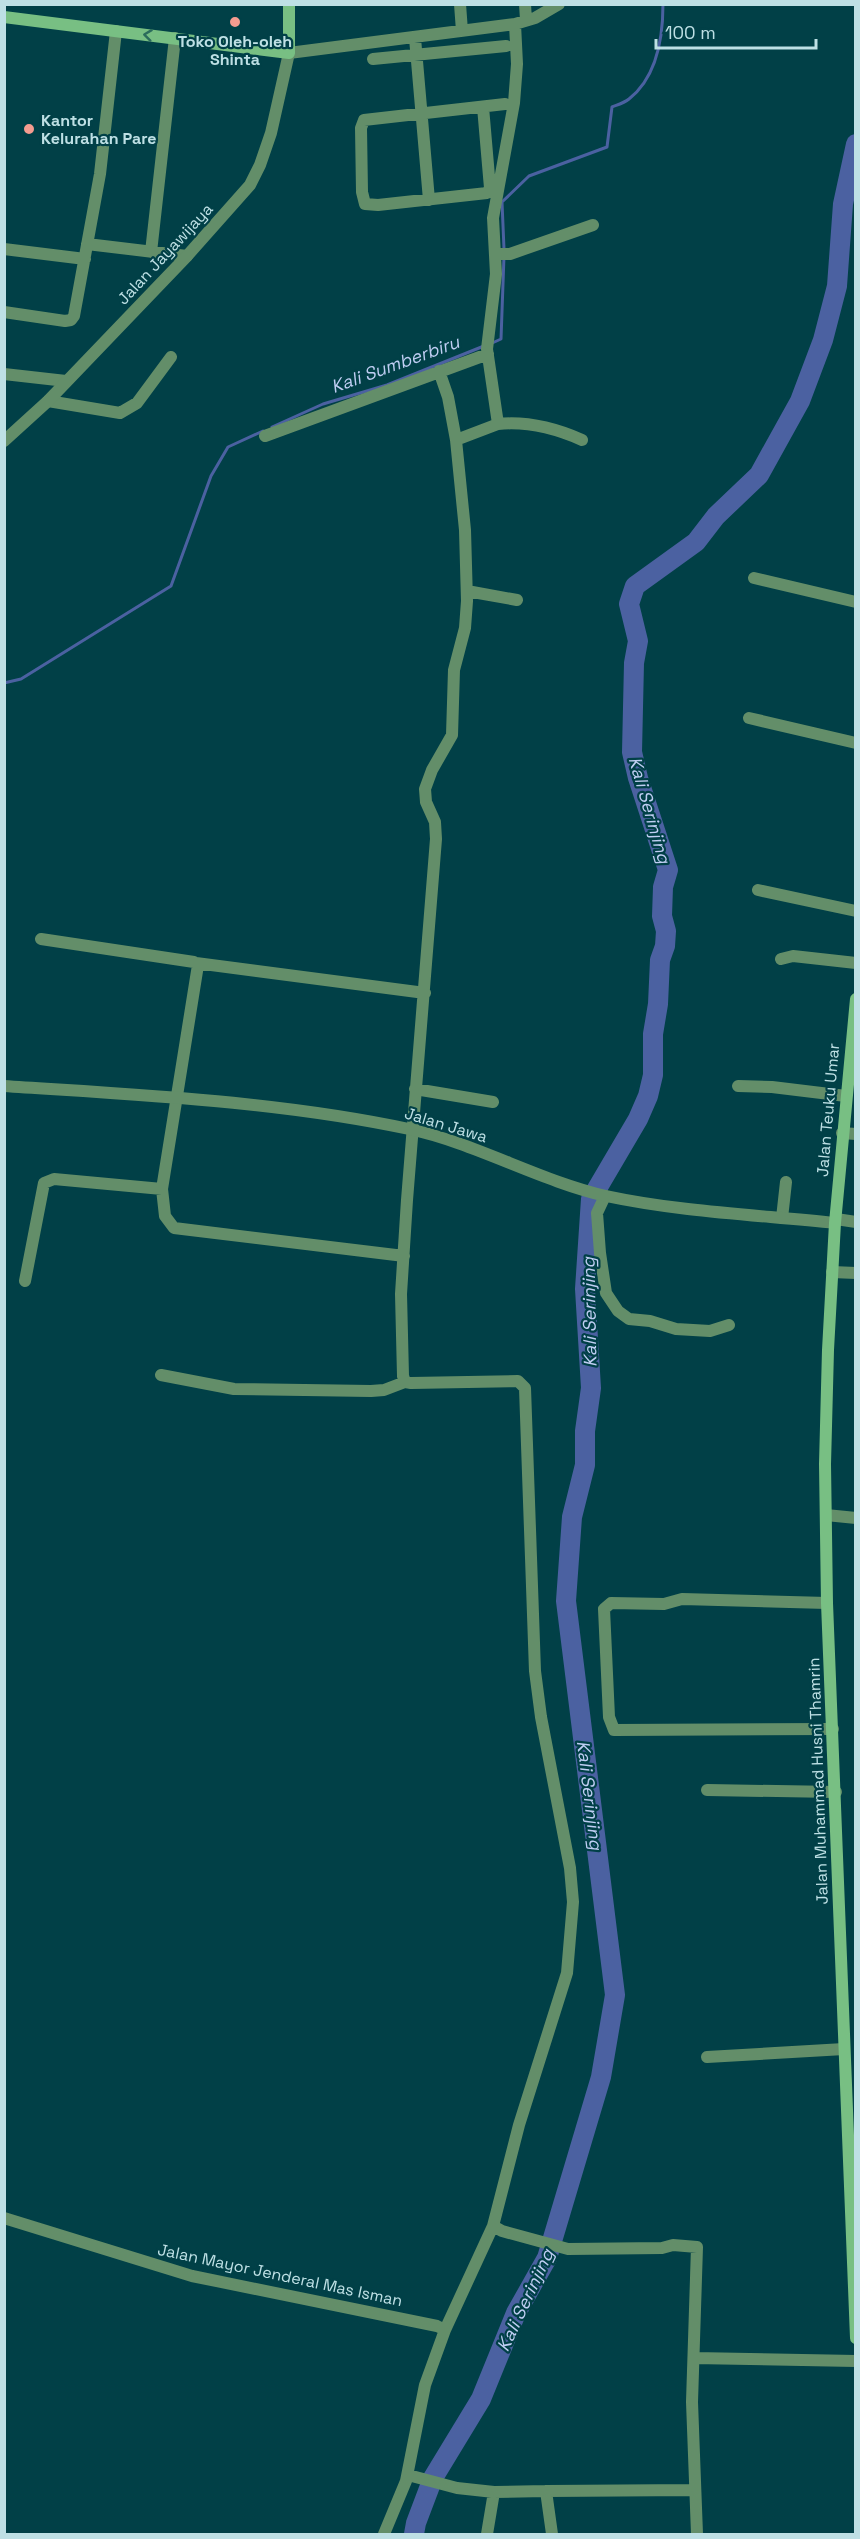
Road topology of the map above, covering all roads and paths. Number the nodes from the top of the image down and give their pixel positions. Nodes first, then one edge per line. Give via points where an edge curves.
1 (289, 4) edge
2 (460, 4) edge
3 (525, 4) edge
4 (559, 4) edge
5 (4, 17) edge
6 (518, 28) junction
7 (116, 31) junction
8 (462, 31) junction
9 (175, 38) junction
10 (506, 46) dead end
11 (416, 48) junction
12 (289, 53) junction
13 (373, 59) dead end
14 (505, 104) dead end
15 (483, 106) junction
16 (423, 112) junction
17 (429, 200) junction
18 (593, 225) dead end
19 (87, 244) junction
20 (4, 249) edge
21 (151, 252) junction
22 (503, 254) junction
23 (187, 256) junction
24 (85, 259) junction
25 (4, 312) edge
26 (488, 347) junction
27 (171, 357) dead end
28 (439, 371) junction
29 (4, 374) edge
30 (66, 381) junction
31 (48, 401) junction
32 (498, 424) junction
33 (266, 436) dead end
34 (456, 440) junction
35 (582, 440) dead end
36 (4, 441) edge
37 (754, 578) dead end
38 (467, 591) junction
39 (517, 600) dead end
40 (855, 602) edge
41 (748, 718) dead end
42 (855, 743) edge
43 (758, 890) dead end
44 (855, 911) edge
45 (41, 939) dead end
46 (781, 959) dead end
47 (196, 963) junction
48 (855, 963) edge
49 (425, 993) junction
50 (855, 999) edge
51 (4, 1086) edge
52 (738, 1086) dead end
53 (415, 1089) junction
54 (846, 1096) junction
55 (178, 1098) junction
56 (494, 1102) dead end
57 (411, 1129) junction
58 (842, 1133) junction
59 (855, 1134) edge
60 (786, 1182) dead end
61 (162, 1189) junction
62 (603, 1195) junction
63 (782, 1218) junction
64 (835, 1221) junction
65 (855, 1222) edge
66 (404, 1256) junction
67 (832, 1272) junction
68 (855, 1273) edge
69 (25, 1281) dead end
70 (729, 1325) dead end
71 (161, 1375) dead end
72 (405, 1382) junction
73 (826, 1515) junction
74 (855, 1518) edge
75 (827, 1603) junction
76 (833, 1729) junction
77 (707, 1790) dead end
78 (836, 1792) junction
79 (844, 2049) junction
80 (707, 2057) dead end
81 (852, 2141) edge
82 (4, 2218) edge
83 (498, 2229) junction
84 (854, 2300) edge
85 (445, 2330) junction
86 (855, 2338) edge
87 (694, 2358) junction
88 (855, 2361) edge
89 (408, 2475) junction
90 (695, 2490) junction
91 (546, 2491) junction
92 (494, 2492) junction
93 (384, 2535) edge
94 (487, 2535) edge
95 (552, 2535) edge
96 (697, 2535) edge

1 - 12 main road
2 - 8 street
3 - 6 street
4 - 6 street
5 - 7 main road
6 - 8 street
6 - 22 street via 514,103 493,208
9 -> 7 main road
7 - 19 street via 100,174
8 - 11 street
9 - 12 main road
9 - 21 street
10 - 11 street
11 - 12 street
11 - 13 street
11 - 16 street
12 - 23 street, Jalan Jayawijaya via 260,165 250,185
14 - 15 street
15 - 16 street
15 - 17 street via 488,193
16 - 17 street
16 - 17 street via 363,121 362,192 364,202 370,205
18 - 22 street
19 - 21 street
19 - 24 street
20 - 24 street
21 - 23 street
22 - 26 street
23 - 30 street, Jalan Jayawijaya
24 - 25 street via 71,320
26 - 28 street
26 - 32 street
27 - 31 street via 137,403 120,413
28 - 33 street
28 - 34 street
29 - 30 street
30 - 31 street, Jalan Jayawijaya
31 - 36 street, Jalan Jayawijaya
32 - 34 street
32 - 35 street via 531,424
34 - 38 street
37 - 40 street
38 - 39 street
38 - 49 street via 467,613 454,670 452,735 425,789 436,839
41 - 42 street
43 - 44 street
45 - 47 street
46 - 48 street via 793,956
47 - 49 street
47 - 55 street via 198,972
49 - 53 street
50 - 54 main road, Jalan Teuku Umar
51 - 55 street, Jalan Jawa
52 - 54 street
53 - 56 street
53 - 57 street
54 - 58 main road, Jalan Teuku Umar
55 - 57 street, Jalan Jawa
55 - 61 street
57 - 62 street, Jalan Jawa
57 - 66 street
58 - 59 street
58 - 64 main road, Jalan Teuku Umar
60 - 63 street
61 - 66 street via 165,1216 179,1230
61 - 69 street via 54,1179 45,1183
62 - 63 street, Jalan Jawa
62 - 70 street via 597,1213 600,1253 606,1293 618,1311 629,1319 676,1329 710,1331
63 - 64 street, Jalan Jawa
64 - 65 street, Jalan Jawa
64 - 67 main road, Jalan Muhammad Husni Thamrin
66 - 72 street via 401,1346
67 - 68 street
67 - 73 main road, Jalan Muhammad Husni Thamrin
71 - 72 street via 234,1389 372,1391
72 - 83 street via 518,1381 526,1390 535,1671 573,1902 567,1973 519,2125
73 - 74 street
73 - 75 main road, Jalan Muhammad Husni Thamrin
75 - 76 main road, Jalan Muhammad Husni Thamrin
75 - 76 street via 682,1599 664,1605 611,1603 604,1609 604,1634 609,1717 614,1730
76 - 78 main road, Jalan Muhammad Husni Thamrin
77 - 78 street
78 - 79 main road, Jalan Muhammad Husni Thamrin
79 - 80 street
79 - 81 main road, Jalan Muhammad Husni Thamrin
81 - 84 main road, Jalan Muhammad Husni Thamrin
82 - 85 street, Jalan Mayor Jenderal Mas Isman via 192,2276
83 - 85 street
83 - 87 street via 568,2249 698,2247
84 - 86 main road, Jalan Muhammad Husni Thamrin
85 - 89 street via 421,2399
87 - 88 street
87 - 90 street
89 - 92 street via 457,2488
89 - 93 street
90 - 91 street
90 - 96 street
91 - 92 street
91 - 95 street
92 - 94 street

